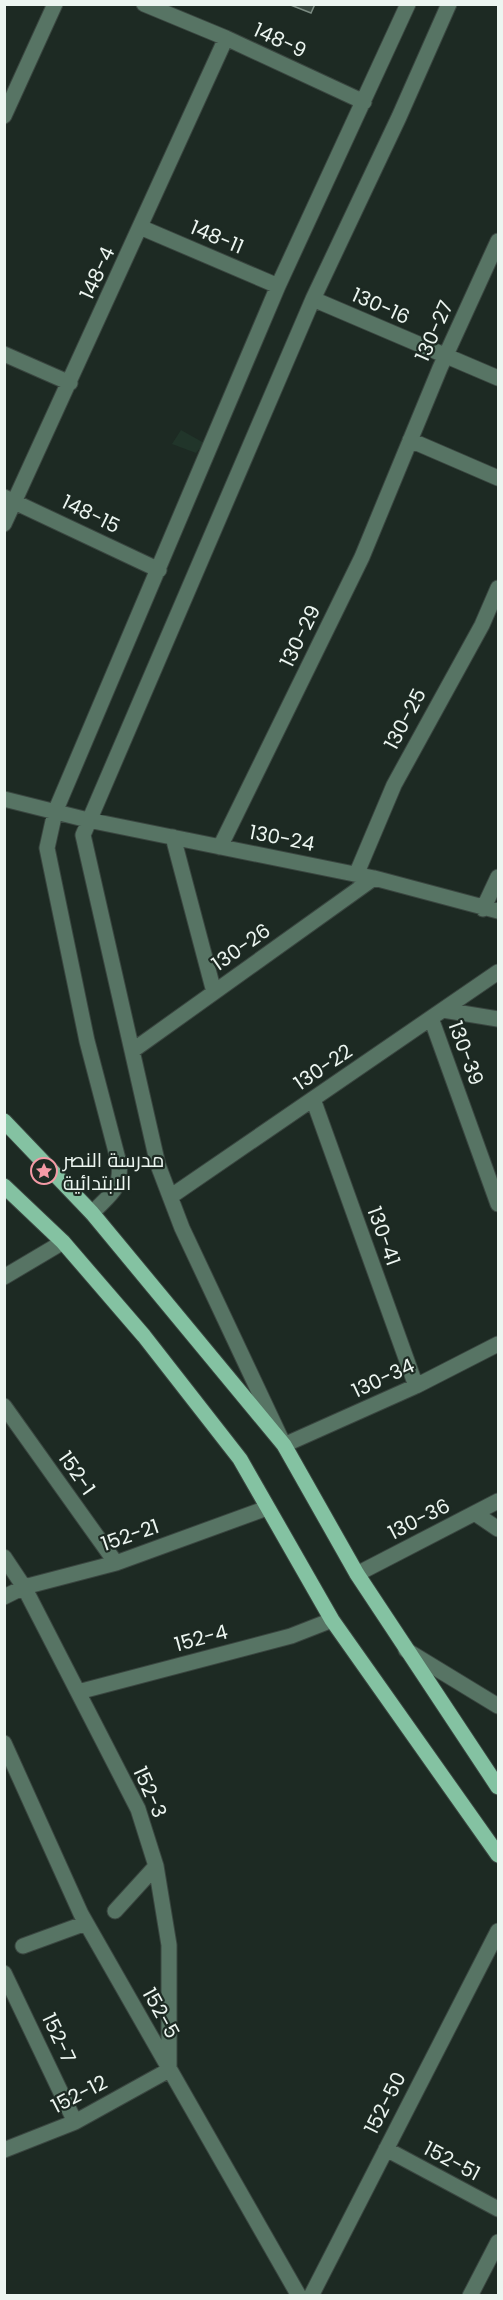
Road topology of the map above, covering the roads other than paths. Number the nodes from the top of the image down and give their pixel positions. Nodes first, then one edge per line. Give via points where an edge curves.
1 (55, 4) edge
2 (144, 4) edge
3 (408, 4) edge
4 (449, 4) edge
5 (226, 38) junction
6 (10, 86) edge
7 (364, 102) junction
8 (4, 116) edge
9 (140, 227) junction
10 (498, 241) edge
11 (278, 286) junction
12 (313, 299) junction
13 (4, 354) edge
14 (445, 357) junction
15 (498, 378) edge
16 (69, 382) junction
17 (410, 440) junction
18 (498, 478) edge
19 (10, 499) edge
20 (4, 524) edge
21 (159, 570) junction
22 (498, 588) edge
23 (4, 799) edge
24 (55, 813) junction
25 (88, 820) junction
26 (173, 837) junction
27 (220, 847) junction
28 (356, 874) junction
29 (498, 877) edge
30 (374, 878) junction
31 (483, 909) junction
32 (498, 911) edge
33 (498, 972) edge
34 (214, 993) junction
35 (437, 1014) junction
36 (498, 1019) edge
37 (132, 1051) junction
38 (313, 1099) junction
39 (4, 1121) edge
40 (4, 1186) edge
41 (170, 1197) junction
42 (498, 1204) edge
43 (92, 1213) junction
44 (63, 1242) junction
45 (4, 1277) edge
46 (498, 1344) edge
47 (416, 1386) junction
48 (4, 1406) edge
49 (284, 1445) junction
50 (498, 1501) edge
51 (267, 1508) junction
52 (476, 1514) junction
53 (498, 1529) edge
54 (4, 1557) edge
55 (116, 1563) junction
56 (357, 1574) junction
57 (24, 1587) junction
58 (4, 1597) edge
59 (332, 1620) junction
60 (406, 1650) junction
61 (78, 1692) junction
62 (498, 1706) edge
63 (4, 1743) edge
64 (498, 1787) edge
65 (498, 1855) edge
66 (156, 1866) junction
67 (115, 1911) dead end
68 (86, 1923) junction
69 (498, 1931) edge
70 (23, 1946) dead end
71 (4, 1973) edge
72 (169, 2070) junction
73 (75, 2122) junction
74 (386, 2149) junction
75 (4, 2150) edge
76 (498, 2209) edge
77 (498, 2242) edge
78 (299, 2295) edge
79 (311, 2295) edge
80 (470, 2295) edge

1 - 6 street
2 - 5 street, 148-9
3 - 7 street
4 - 12 street
5 - 7 street, 148-9
5 - 9 street, 148-4
6 - 8 street
7 - 11 street
9 - 11 street, 148-11
9 - 16 street, 148-4
10 - 14 street, 130-27
11 - 21 street
12 - 14 street, 130-16
12 - 25 street
13 - 16 street
14 - 15 street, 130-16
14 - 17 street, 130-27
16 - 19 street, 148-4
17 - 18 street
17 - 27 street, 130-29 via 362,557
19 - 20 street, 148-4
19 - 21 street, 148-15
21 - 24 street
22 - 28 street, 130-25 via 482,625 394,785
23 - 24 street, 130-24
24 - 25 street, 130-24
24 - 43 street via 47,848 87,1041 121,1179
25 - 26 street, 130-24
25 - 37 street via 83,835
26 - 27 street, 130-24
26 - 34 street
27 - 28 street, 130-24
28 - 30 street, 130-24
29 - 31 street
30 - 31 street, 130-24
30 - 34 street, 130-26
31 - 32 street, 130-24
33 - 35 street, 130-22
34 - 37 street, 130-26
35 - 36 street
35 - 38 street, 130-22
35 - 42 street, 130-39
37 - 41 street via 158,1165
38 - 41 street, 130-22
38 - 47 street, 130-41
39 - 43 main road
40 - 44 main road
41 - 49 street
43 - 49 main road
44 - 45 street
44 - 51 main road via 144,1336 240,1459
46 - 47 street, 130-34
47 - 49 street, 130-34
48 - 55 street, 152-1
49 - 56 main road
50 - 52 street, 130-36
51 - 55 street, 152-21
51 - 59 main road
52 - 53 street
52 - 56 street, 130-36
54 - 57 street, 152-3
55 - 57 street, 152-21
56 - 60 main road
57 - 58 street, 152-21
57 - 61 street, 152-3
59 - 61 street, 152-4 via 291,1636
59 - 65 main road
60 - 62 street
60 - 64 main road
61 - 66 street, 152-3 via 138,1809
63 - 68 street, 152-5
66 - 67 street
66 - 72 street, 152-3 via 169,1945
68 - 70 street
68 - 72 street, 152-5
69 - 74 street, 152-50
71 - 73 street, 152-7
72 - 73 street, 152-12
72 - 78 street, 152-5
73 - 75 street, 152-12
74 - 76 street, 152-51
74 - 79 street, 152-50
77 - 80 street

